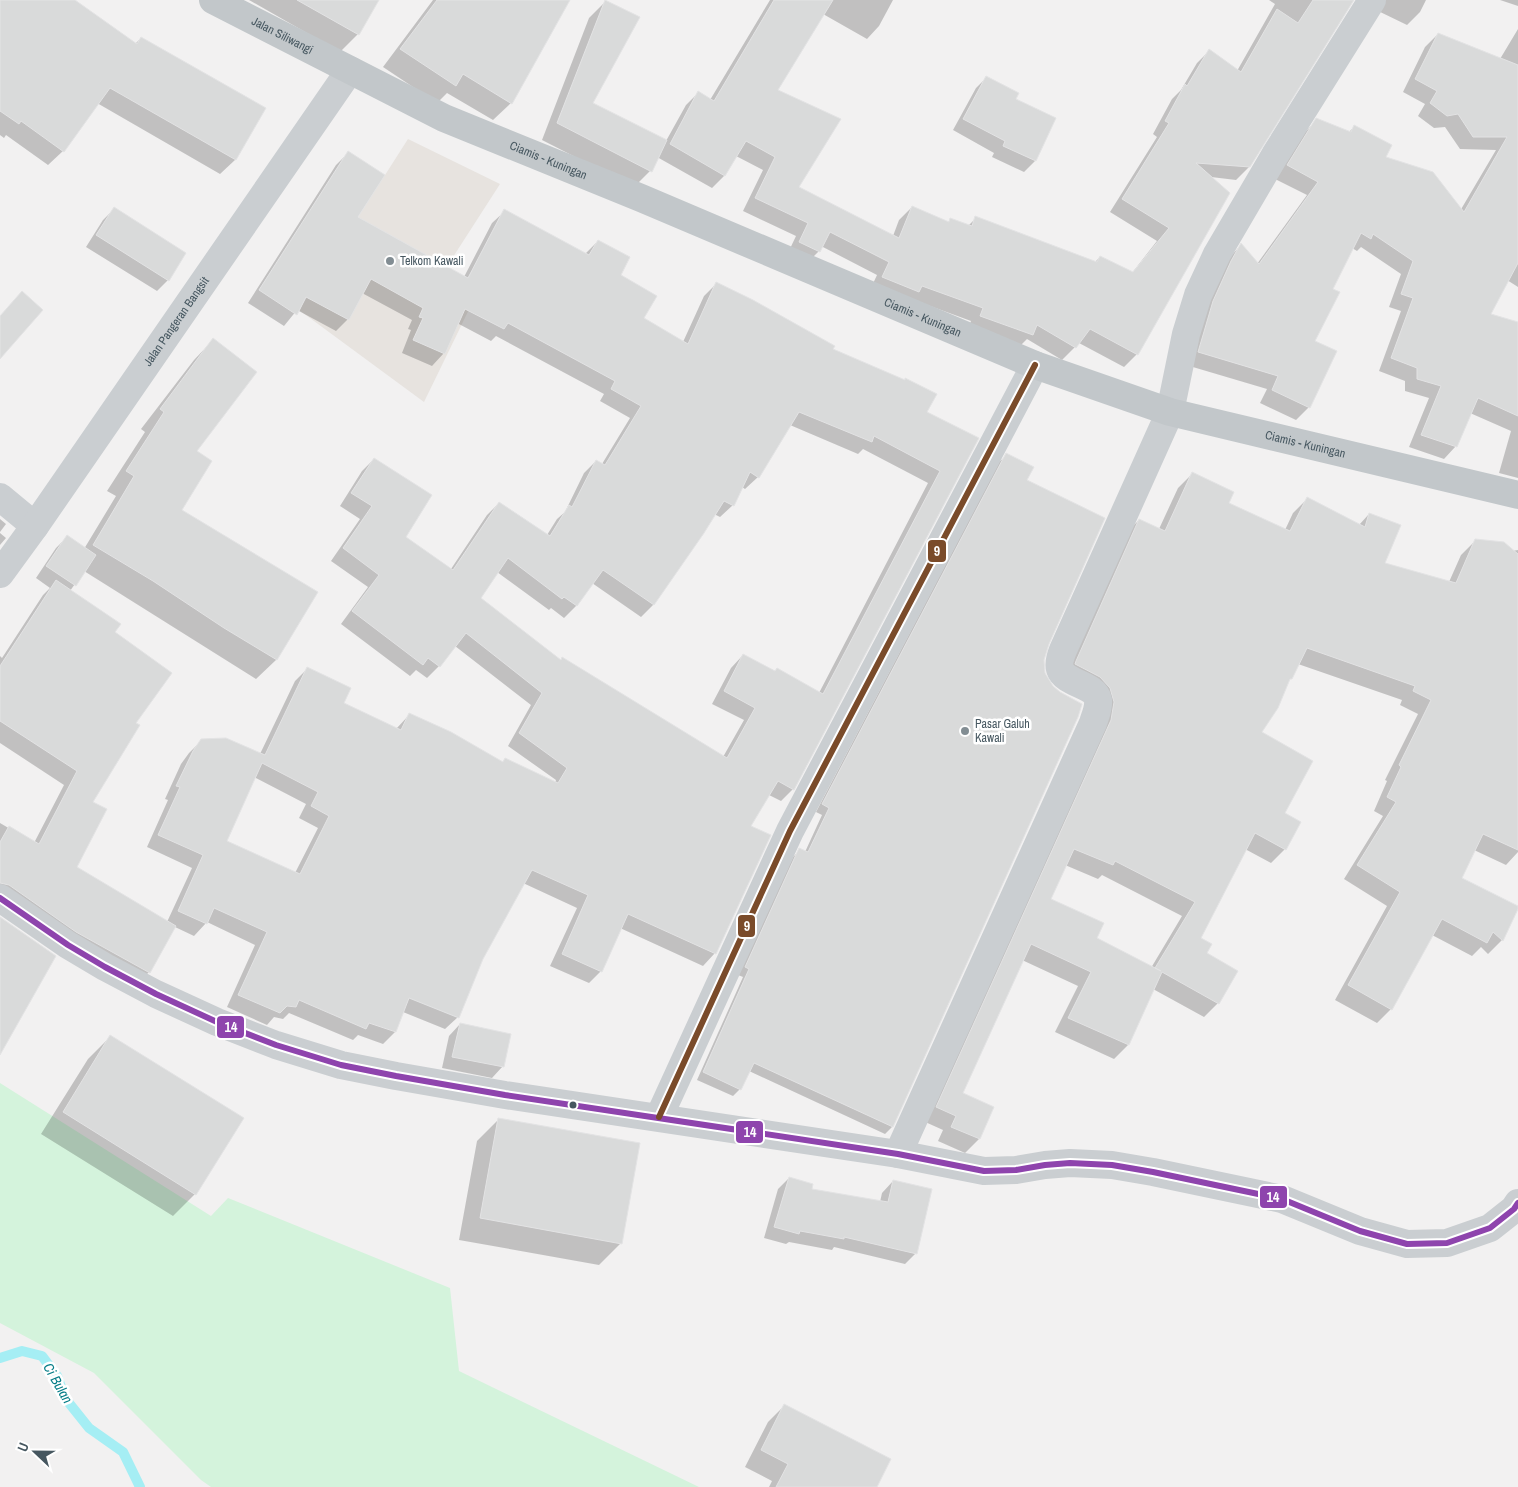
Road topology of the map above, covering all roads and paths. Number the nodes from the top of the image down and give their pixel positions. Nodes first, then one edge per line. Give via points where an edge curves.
1 (213, 0) edge
2 (1372, 0) edge
3 (350, 70) junction
4 (1035, 365) junction
5 (1170, 412) junction
6 (1518, 495) edge
7 (0, 498) edge
8 (35, 526) junction
9 (0, 574) edge
10 (0, 898) edge
11 (658, 1118) junction
12 (898, 1154) junction
13 (1518, 1203) edge

1 - 3 highway, Jalan Siliwangi
2 - 5 street via 1217,254 1198,295 1186,334
3 - 4 highway, Ciamis - Kuningan via 444,118
3 - 8 street, Jalan Pangeran Bangsit
4 - 5 highway, Ciamis - Kuningan
4 - 11 street via 790,831
5 - 6 highway, Ciamis - Kuningan
5 - 12 street via 1060,660 1060,668 1065,675 1098,698 1093,723
7 - 8 street
8 - 9 street, Jalan Pangeran Bangsit
10 - 11 street via 68,945 156,994 276,1045 342,1065 396,1076
11 - 12 street
12 - 13 street via 984,1171 1070,1163 1112,1165 1153,1172 1282,1200 1360,1231 1407,1244 1447,1243 1490,1228

